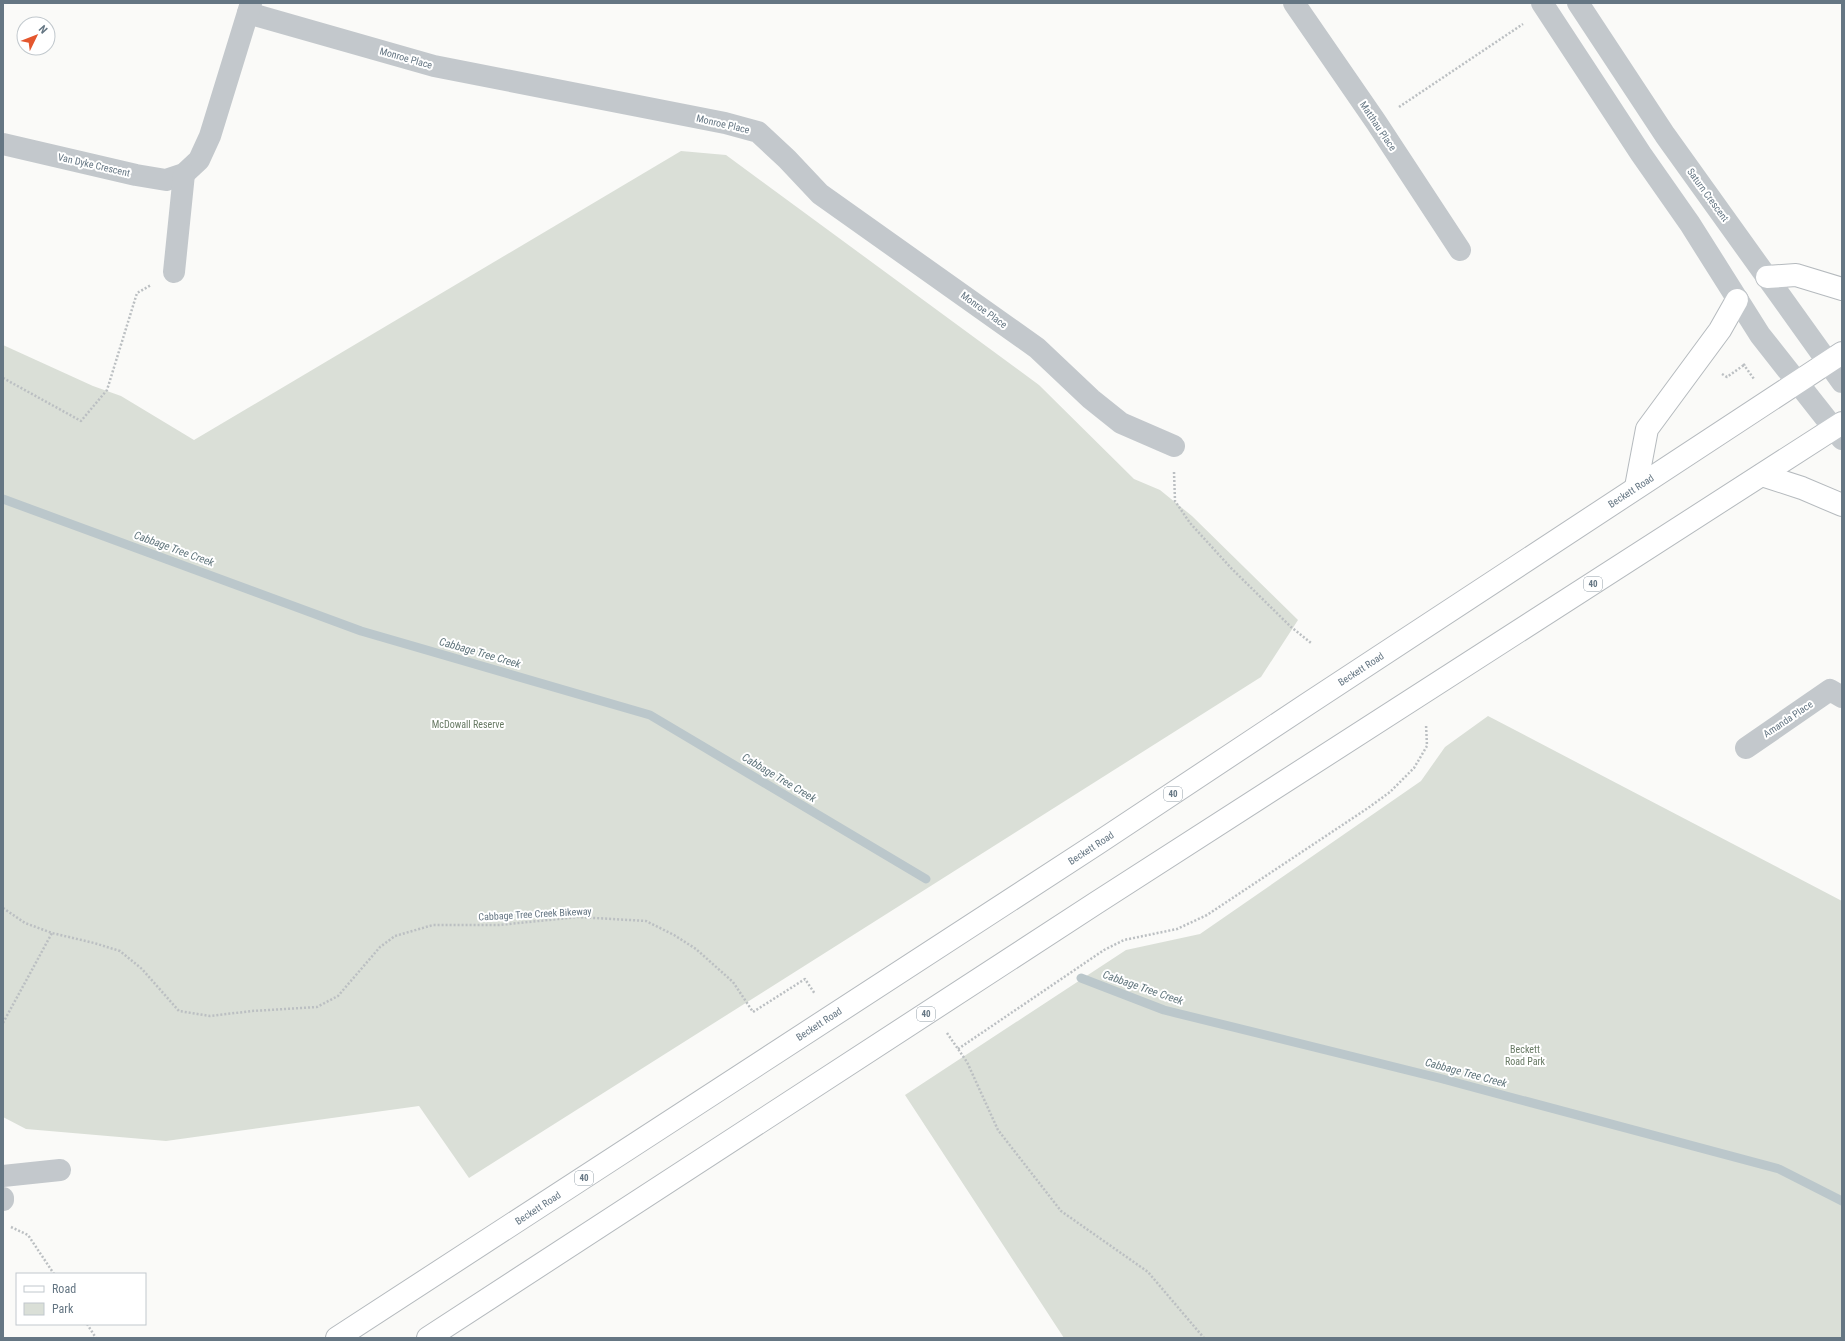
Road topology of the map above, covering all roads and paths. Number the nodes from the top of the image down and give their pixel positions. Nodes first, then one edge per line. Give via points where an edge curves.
1 (1294, 3) edge
2 (1542, 3) edge
3 (1578, 3) edge
4 (250, 8) edge
5 (1523, 23) dead end
6 (1376, 122) junction
7 (3, 144) edge
8 (184, 174) junction
9 (1460, 250) dead end
10 (174, 272) joint
11 (1767, 277) junction
12 (1842, 289) edge
13 (1737, 300) junction
14 (1835, 358) edge
15 (1744, 365) dead end
16 (1721, 374) dead end
17 (3, 378) edge
18 (1842, 382) edge
19 (1797, 383) junction
20 (1839, 430) edge
21 (1174, 446) joint
22 (1762, 475) junction
23 (1636, 487) junction
24 (1842, 505) edge
25 (1311, 643) dead end
26 (1838, 690) edge
27 (1427, 746) dead end
28 (1746, 748) dead end
29 (3, 908) edge
30 (52, 934) junction
31 (816, 995) dead end
32 (3, 1023) edge
33 (945, 1030) dead end
34 (958, 1049) junction
35 (60, 1170) dead end
36 (3, 1176) edge
37 (9, 1226) dead end
38 (53, 1273) edge
39 (88, 1325) edge
40 (96, 1338) edge
41 (337, 1338) edge
42 (428, 1338) edge
43 (1204, 1338) edge

1 - 6 street, Matthau Place
2 - 13 street via 1690,224
3 - 11 street, Saturn Crescent via 1665,135
4 - 8 street, Van Dyke Crescent via 210,136 199,160
4 - 21 street, Monroe Place via 434,66 758,132 820,194 1037,348 1091,399 1121,423
5 - 6 path
6 - 9 street, Matthau Place
7 - 8 street, Van Dyke Crescent via 166,180
8 - 10 street
10 - 17 path via 137,293 106,390 81,421
11 - 12 main road via 1796,275
11 - 14 street, Saturn Crescent
13 - 19 street
13 - 23 main road via 1720,330 1647,429
14 - 18 street, Saturn Crescent
14 - 19 main road, Beckett Road / 40
15 - 16 path via 1727,377
19 - 20 street
19 - 23 main road, Beckett Road / 40
20 - 22 main road, 40
21 - 25 path via 1175,501 1190,523 1231,568 1291,627
22 - 24 main road via 1815,492
22 - 42 main road, 40 via 1096,903
23 - 41 main road, Beckett Road / 40 via 1091,848
26 - 28 street, Amanda Place
27 - 34 path via 1414,768 1403,780 1368,808 1207,915 1177,929 1124,940 1104,950
29 - 30 path, Cabbage Tree Creek Bikeway via 25,923
30 - 31 path, Cabbage Tree Creek Bikeway via 120,951 142,969 179,1011 210,1016 317,1007 338,996 380,947 394,936 433,924 499,925 578,917 646,921 674,935 696,949 733,982 753,1012 804,979
30 - 32 path
33 - 34 path
34 - 43 path via 967,1062 998,1130 1061,1211 1148,1272
35 - 36 street
37 - 38 path via 28,1235
39 - 40 path

